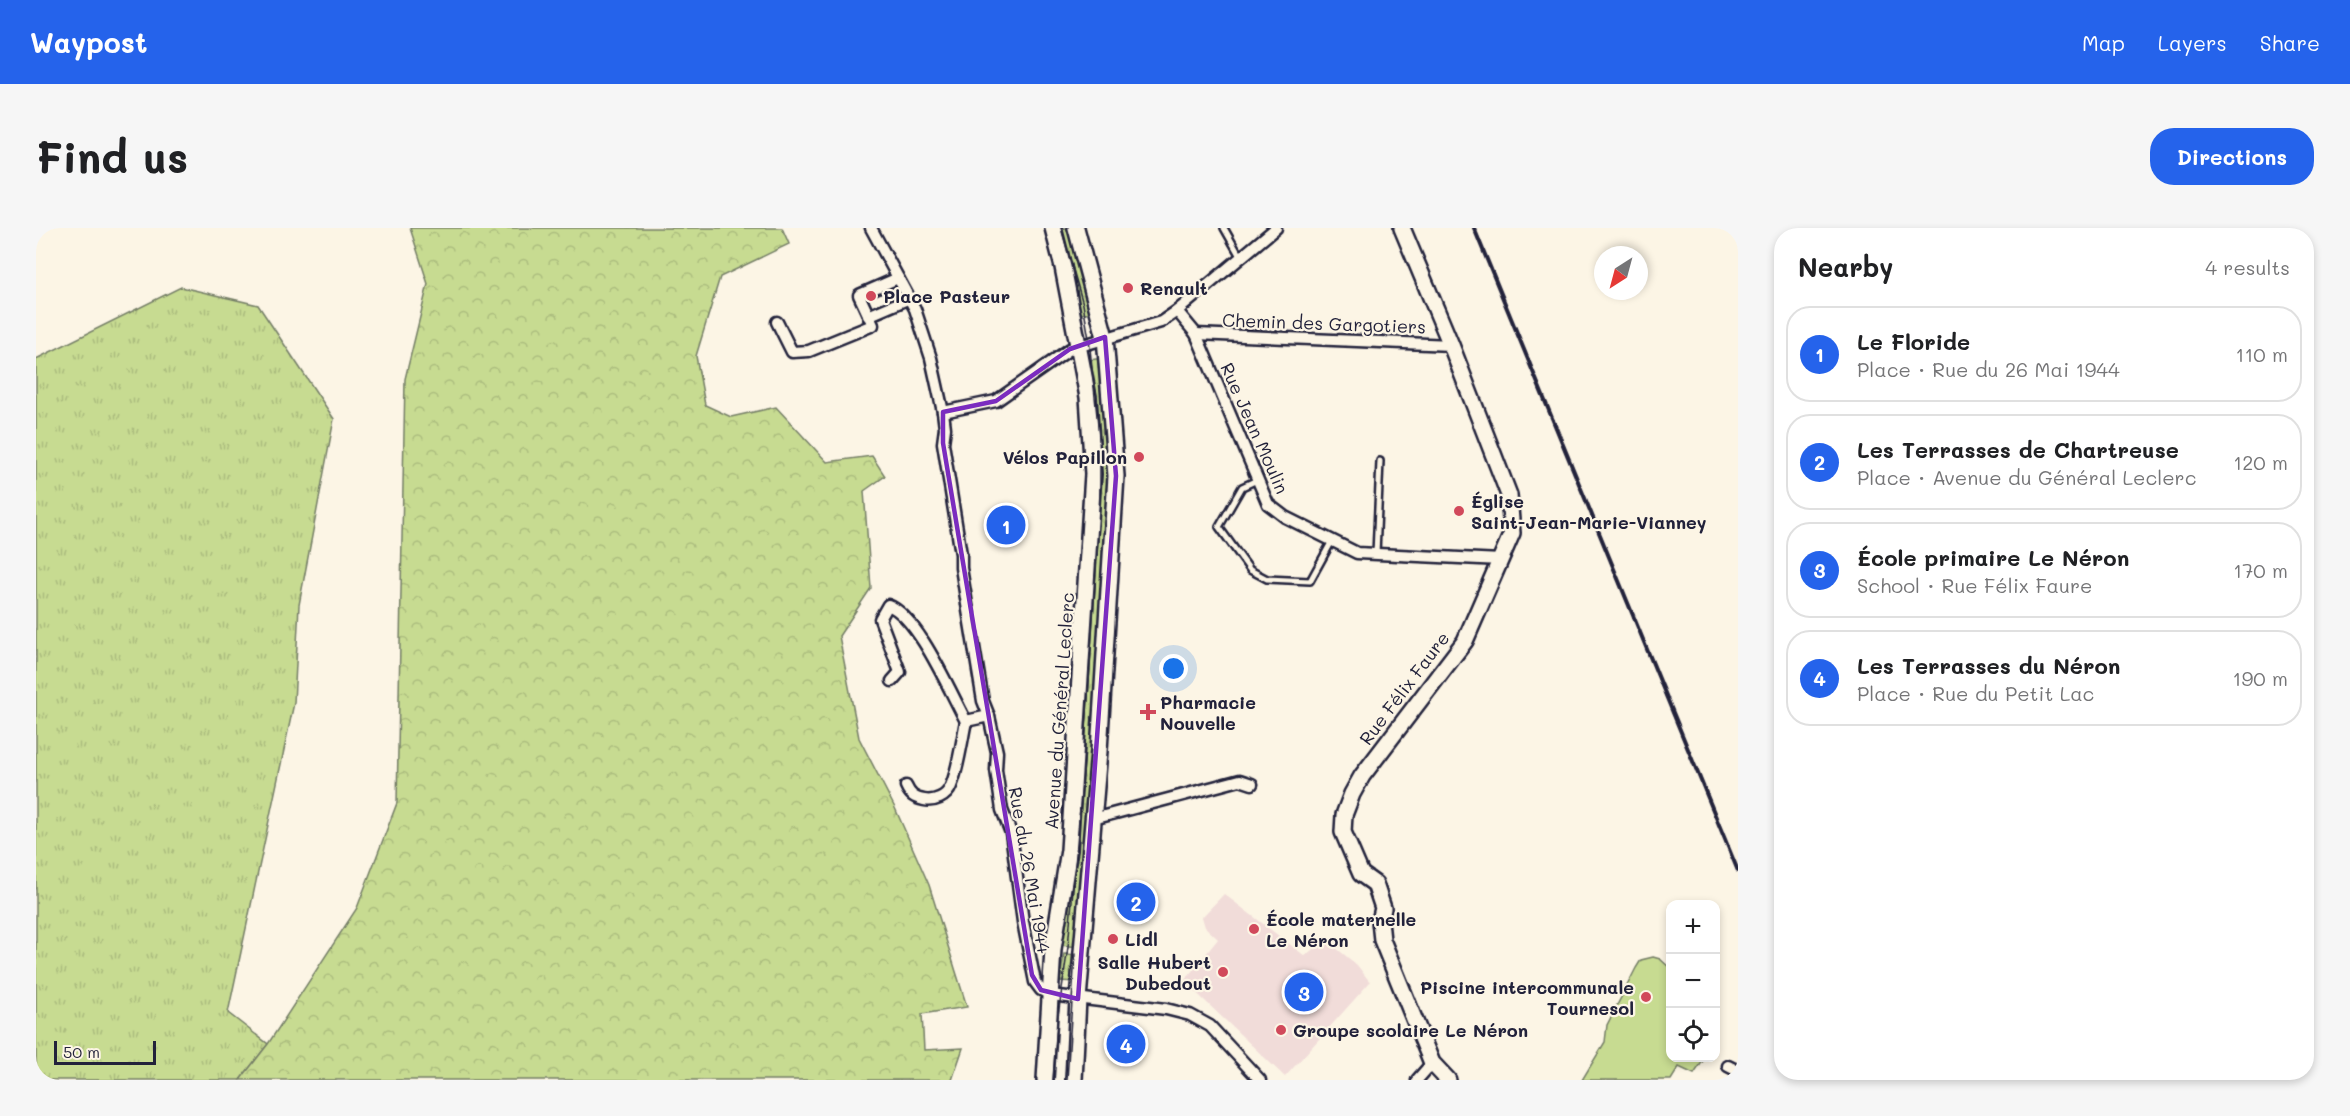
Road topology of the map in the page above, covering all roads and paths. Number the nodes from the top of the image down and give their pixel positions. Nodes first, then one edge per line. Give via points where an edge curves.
1 (871, 228) edge
2 (1053, 228) edge
3 (1076, 228) edge
4 (1224, 228) edge
5 (1276, 228) edge
6 (1401, 228) edge
7 (1241, 258) junction
8 (898, 278) junction
9 (910, 298) junction
10 (1177, 311) junction
11 (868, 316) junction
12 (777, 321) dead end
13 (1196, 334) junction
14 (1105, 337) junction
15 (1451, 345) junction
16 (1074, 347) junction
17 (943, 412) junction
18 (1380, 461) dead end
19 (1257, 480) junction
20 (1332, 541) junction
21 (1376, 556) junction
22 (1501, 560) junction
23 (892, 681) dead end
24 (989, 716) junction
25 (966, 722) junction
26 (1252, 784) dead end
27 (906, 786) dead end
28 (1093, 819) junction
29 (1051, 994) junction
30 (1078, 999) junction
31 (1432, 1063) junction
32 (1045, 1080) edge
33 (1074, 1080) edge
34 (1260, 1080) edge
35 (1417, 1080) edge
36 (1448, 1080) edge

1 - 8 street, Rue du 26 Mai 1944
2 - 16 main road, Avenue du Général Leclerc via 1063,267
3 - 14 main road
4 - 7 lane
5 - 7 street
6 - 15 main road, Rue Félix Faure
7 - 10 street
8 - 9 street, Rue du 26 Mai 1944
8 - 11 street via 859,295
9 - 11 street
9 - 17 street, Rue du 26 Mai 1944 via 931,358
10 - 13 street, Rue Jean Moulin
10 - 14 street via 1161,322
11 - 12 street via 873,325 800,353 792,352
13 - 15 street, Chemin des Gargotiers
13 - 19 street, Rue Jean Moulin
14 - 16 street
14 - 28 main road via 1116,476
15 - 22 main road, Rue Félix Faure via 1509,495 1512,533
16 - 17 street via 996,401
16 - 29 main road, Avenue du Général Leclerc via 1088,397 1092,504 1069,850 1053,949
17 - 24 street, Rue du 26 Mai 1944 via 943,443 961,568 983,701
18 - 21 lane
19 - 20 street, Rue Jean Moulin via 1268,504
19 - 20 lane via 1242,487 1219,527 1250,570 1267,579 1310,581
20 - 21 street, Rue Jean Moulin via 1357,553
21 - 22 street, Rue Jean Moulin
22 - 31 main road, Rue Félix Faure via 1465,641 1362,776 1344,815 1348,849 1361,874 1375,884 1383,908 1382,940
23 - 25 street via 900,672 880,619 888,605 913,624
24 - 25 street
24 - 29 street, Rue du 26 Mai 1944 via 1032,975 1041,990
25 - 27 street via 951,788 941,798 929,801 910,794
26 - 28 street via 1240,780
28 - 30 main road
29 - 30 street
29 - 32 main road, Avenue du Général Leclerc
30 - 33 main road
30 - 34 street via 1190,1015 1210,1026
31 - 35 street
31 - 36 main road

